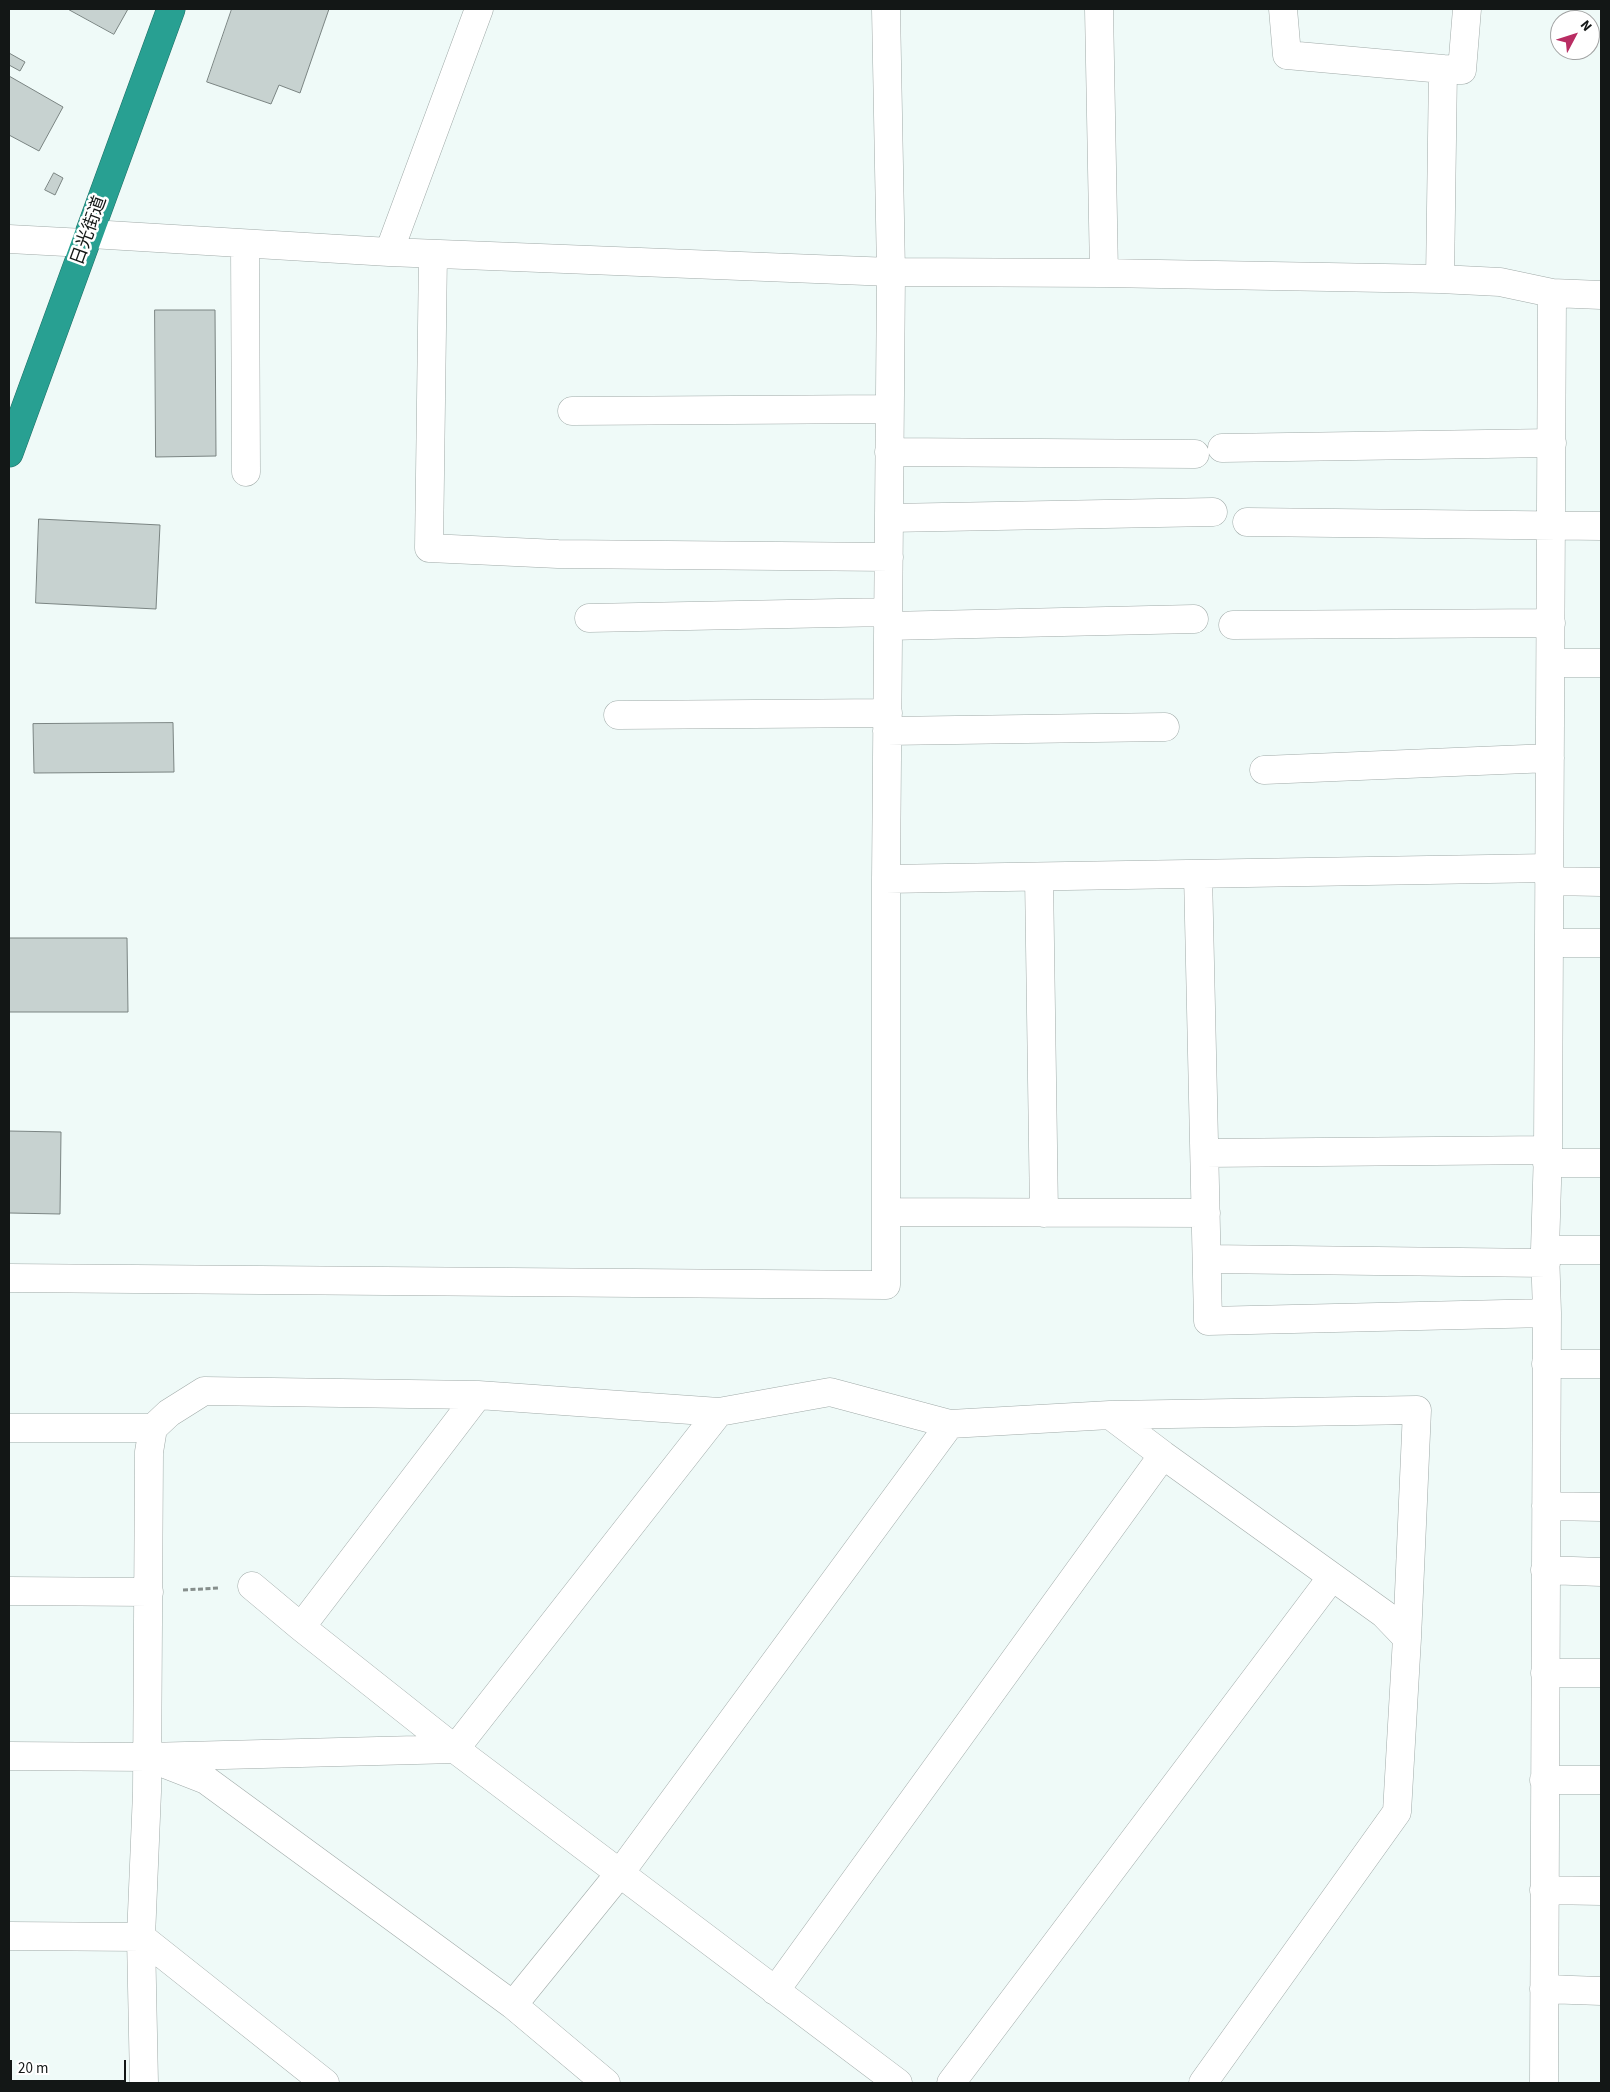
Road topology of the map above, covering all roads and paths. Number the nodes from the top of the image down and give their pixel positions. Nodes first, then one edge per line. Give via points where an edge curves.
1 (172, 9) edge
2 (479, 9) edge
3 (886, 9) edge
4 (1099, 9) edge
5 (1283, 9) edge
6 (1467, 9) edge
7 (1442, 69) junction
8 (88, 238) junction
9 (9, 239) edge
10 (245, 245) junction
11 (389, 252) junction
12 (433, 254) junction
13 (891, 272) junction
14 (1104, 273) junction
15 (1440, 279) junction
16 (1552, 293) junction
17 (1601, 295) edge
18 (889, 409) junction
19 (572, 411) dead end
20 (1552, 443) junction
21 (1222, 448) dead end
22 (889, 452) junction
23 (9, 453) edge
24 (1195, 454) dead end
25 (246, 472) dead end
26 (1213, 512) dead end
27 (889, 518) junction
28 (1247, 522) dead end
29 (1551, 526) junction
30 (1601, 526) edge
31 (889, 557) junction
32 (589, 618) dead end
33 (888, 619) junction
34 (1194, 619) dead end
35 (1551, 623) junction
36 (1233, 625) dead end
37 (1551, 663) junction
38 (1601, 663) edge
39 (618, 716) dead end
40 (887, 722) junction
41 (1165, 727) dead end
42 (1550, 758) junction
43 (1264, 770) dead end
44 (1198, 874) junction
45 (1549, 875) junction
46 (1039, 876) junction
47 (886, 879) junction
48 (1601, 882) edge
49 (1548, 942) junction
50 (1601, 943) edge
51 (1206, 1153) junction
52 (1548, 1156) junction
53 (1601, 1163) edge
54 (886, 1212) junction
55 (1044, 1213) junction
56 (1206, 1213) junction
57 (1601, 1250) edge
58 (1546, 1257) junction
59 (1207, 1259) junction
60 (9, 1278) edge
61 (1547, 1313) junction
62 (1546, 1364) junction
63 (1601, 1364) edge
64 (478, 1395) junction
65 (719, 1412) junction
66 (1110, 1414) junction
67 (950, 1424) junction
68 (9, 1428) edge
69 (154, 1428) junction
70 (1163, 1456) junction
71 (1546, 1506) junction
72 (1601, 1507) edge
73 (1545, 1570) junction
74 (1601, 1572) edge
75 (1332, 1577) junction
76 (252, 1586) joint
77 (9, 1591) edge
78 (149, 1592) junction
79 (301, 1627) junction
80 (1407, 1638) junction
81 (1544, 1673) junction
82 (1601, 1673) edge
83 (455, 1749) junction
84 (9, 1756) edge
85 (147, 1757) junction
86 (1544, 1780) junction
87 (1601, 1780) edge
88 (620, 1874) junction
89 (1544, 1890) junction
90 (1601, 1892) edge
91 (9, 1936) edge
92 (141, 1937) junction
93 (1544, 1989) junction
94 (1601, 1990) edge
95 (775, 1991) junction
96 (513, 2005) junction
97 (144, 2083) edge
98 (325, 2083) edge
99 (606, 2083) edge
100 (898, 2083) edge
101 (950, 2083) edge
102 (1203, 2083) edge
103 (1544, 2083) edge

1 - 8 highway, 日光街道
2 - 11 street
3 - 13 street
4 - 14 street
5 - 7 street via 1288,55
6 - 7 street via 1462,70
7 - 15 street
8 - 9 street via 84,242
8 - 10 street via 91,234
8 - 23 highway, 日光街道
10 - 11 street
10 - 25 street
11 - 12 street
12 - 13 street
12 - 31 street via 429,548 558,554
13 - 14 street
13 - 18 street
14 - 15 street
15 - 16 street via 1500,282
16 - 17 street
16 - 20 street
18 - 19 street
18 - 22 street
20 - 21 street
20 - 29 street
22 - 24 street
22 - 27 street
26 - 27 street
27 - 31 street
28 - 29 street
29 - 30 street
29 - 35 street
31 - 33 street
32 - 33 street
33 - 34 street
33 - 40 street
35 - 36 street
35 - 37 street
37 - 38 street
37 - 42 street
39 - 40 street
40 - 41 street
40 - 47 street
42 - 43 street
42 - 45 street
44 - 45 street
44 - 46 street
44 - 51 street
45 - 48 street
45 - 49 street
46 - 47 street
46 - 55 street
47 - 54 street
49 - 50 street
49 - 52 street
51 - 52 street
51 - 56 street
52 - 53 street
52 - 58 street
54 - 55 street
54 - 60 street via 886,1285
55 - 56 street
56 - 59 street
57 - 58 street
58 - 59 street
58 - 61 street
59 - 61 street via 1208,1321
61 - 62 street
62 - 63 street
62 - 71 street
64 - 65 street
64 - 69 street via 204,1392 169,1413
64 - 79 street
65 - 67 street via 830,1392
65 - 83 street
66 - 67 street
66 - 70 street
66 - 80 street via 1416,1410
67 - 88 street
68 - 69 street
69 - 78 street via 149,1452
70 - 75 street
70 - 95 street
71 - 72 street
71 - 73 street
73 - 74 street
73 - 81 street
75 - 80 street via 1384,1614
75 - 101 street
76 - 78 path
76 - 79 street
77 - 78 street
78 - 85 street
79 - 83 street
80 - 102 street via 1397,1812
81 - 82 street
81 - 86 street
83 - 85 street
83 - 88 street
84 - 85 street
85 - 92 street
85 - 96 street via 206,1780
86 - 87 street
86 - 89 street
88 - 95 street
88 - 96 street
89 - 90 street
89 - 93 street
91 - 92 street
92 - 97 street
92 - 98 street
93 - 94 street
93 - 103 street
95 - 100 street
96 - 99 street

